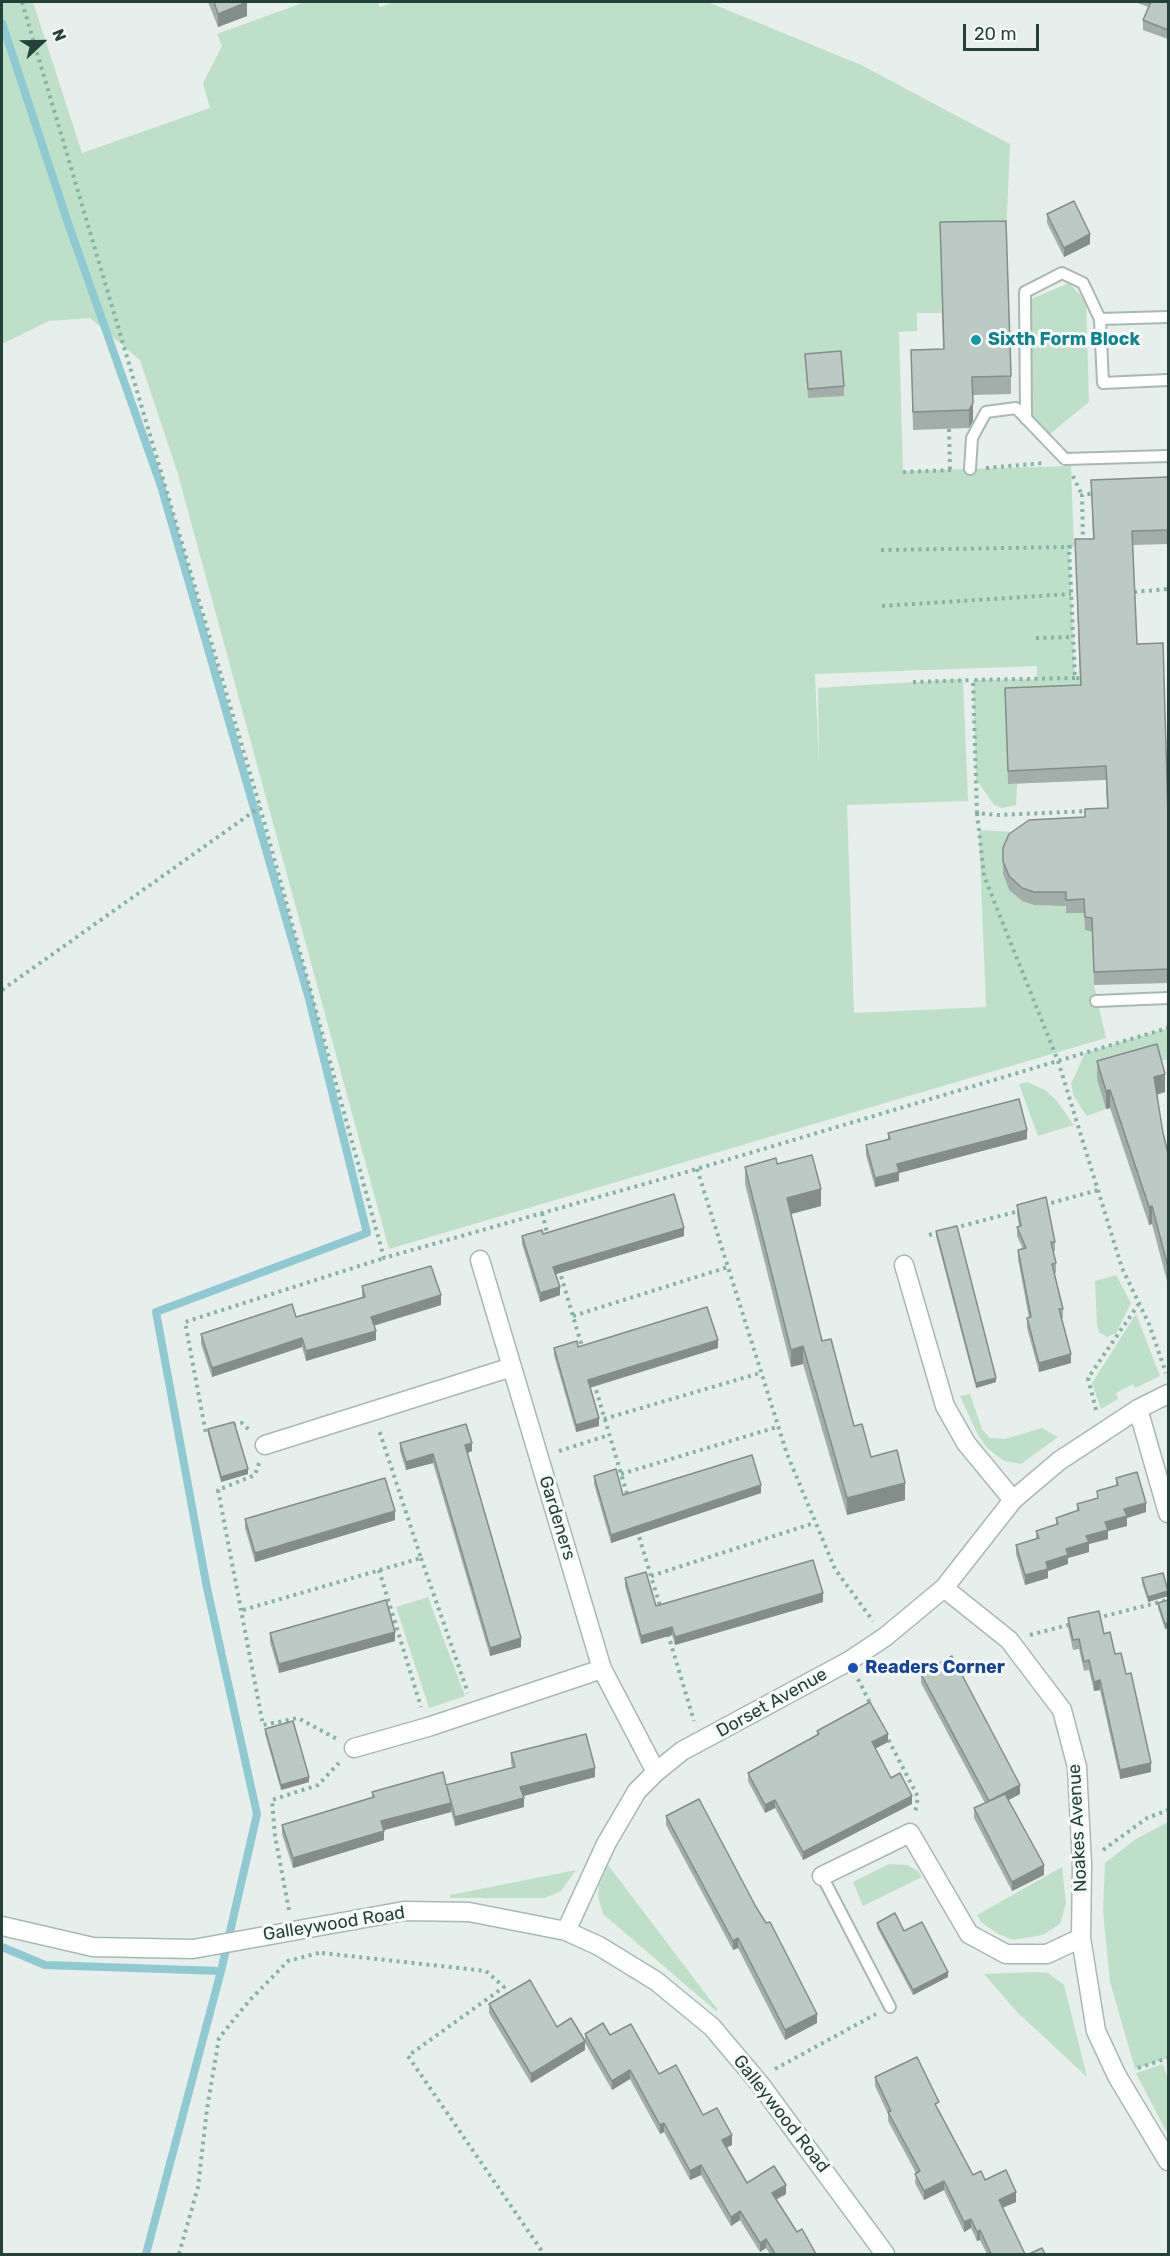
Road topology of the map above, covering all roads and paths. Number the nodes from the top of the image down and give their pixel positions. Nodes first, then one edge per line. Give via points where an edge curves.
1 (22, 2) edge
2 (1168, 317) edge
3 (1100, 319) junction
4 (1168, 380) edge
5 (1026, 419) junction
6 (949, 429) edge
7 (1168, 456) edge
8 (970, 469) dead end
9 (950, 470) dead end
10 (1102, 493) edge
11 (1069, 547) junction
12 (881, 550) dead end
13 (1168, 589) edge
14 (1134, 591) edge
15 (1071, 594) junction
16 (882, 606) dead end
17 (1073, 637) junction
18 (1036, 639) dead end
19 (1094, 677) edge
20 (1075, 678) junction
21 (1037, 679) junction
22 (973, 680) junction
23 (913, 682) dead end
24 (1038, 690) edge
25 (260, 807) junction
26 (1096, 810) edge
27 (977, 813) junction
28 (2, 990) edge
29 (1168, 998) edge
30 (1096, 1001) dead end
31 (1168, 1028) edge
32 (1058, 1061) junction
33 (697, 1169) junction
34 (1098, 1190) junction
35 (1042, 1205) edge
36 (1031, 1208) edge
37 (542, 1213) junction
38 (929, 1235) dead end
39 (552, 1247) edge
40 (384, 1258) junction
41 (556, 1259) edge
42 (480, 1260) dead end
43 (904, 1265) dead end
44 (728, 1267) junction
45 (1138, 1305) junction
46 (573, 1316) junction
47 (587, 1362) edge
48 (512, 1367) junction
49 (590, 1373) edge
50 (760, 1373) junction
51 (1168, 1379) edge
52 (1168, 1394) edge
53 (1138, 1409) junction
54 (373, 1411) junction
55 (1098, 1416) dead end
56 (604, 1419) junction
57 (777, 1427) junction
58 (224, 1428) edge
59 (215, 1431) edge
60 (609, 1435) junction
61 (265, 1445) junction
62 (538, 1457) junction
63 (621, 1474) junction
64 (1013, 1500) junction
65 (631, 1508) edge
66 (1168, 1513) edge
67 (634, 1519) edge
68 (814, 1523) junction
69 (421, 1558) junction
70 (378, 1570) junction
71 (651, 1576) junction
72 (944, 1588) junction
73 (1168, 1600) edge
74 (243, 1610) junction
75 (664, 1620) edge
76 (1089, 1620) edge
77 (1077, 1623) edge
78 (667, 1631) edge
79 (885, 1637) junction
80 (1009, 1640) junction
81 (602, 1669) junction
82 (855, 1673) dead end
83 (475, 1712) junction
84 (876, 1715) edge
85 (881, 1725) edge
86 (428, 1727) junction
87 (700, 1742) junction
88 (354, 1748) junction
89 (656, 1772) junction
90 (1168, 1810) edge
91 (910, 1833) junction
92 (1082, 1864) junction
93 (822, 1876) joint
94 (317, 1925) junction
95 (2, 1926) edge
96 (293, 1929) junction
97 (566, 1931) junction
98 (1081, 1938) junction
99 (322, 1953) junction
100 (890, 2007) joint
101 (1168, 2058) edge
102 (1117, 2076) junction
103 (760, 2084) junction
104 (1168, 2161) edge
105 (178, 2254) edge
106 (544, 2254) edge
107 (885, 2254) edge

1 - 25 path
2 - 3 lane
3 - 4 lane via 1103,382
3 - 5 lane via 1083,283 1062,273 1024,292
5 - 7 lane via 1065,459
5 - 8 lane via 1016,408 986,412 972,438
6 - 9 path
10 - 11 path via 1082,495 1083,546
11 - 12 path
11 - 15 path
13 - 14 path
15 - 16 path
15 - 17 path
17 - 18 path
17 - 20 path
19 - 20 path
20 - 21 path
21 - 22 path
21 - 24 path
22 - 23 path
22 - 27 path
25 - 28 path
25 - 40 path
26 - 27 path
27 - 32 path via 984,876
29 - 30 lane
31 - 32 path
32 - 33 path
32 - 34 path
33 - 37 path
33 - 44 path
34 - 35 path
34 - 45 path
36 - 38 path
37 - 39 path
37 - 40 path
40 - 59 path via 184,1322 206,1434
41 - 46 path
42 - 48 street, Gardeners
43 - 64 street via 945,1406 966,1443
44 - 46 path
44 - 50 path
45 - 51 path via 1149,1324
45 - 55 path via 1088,1378
46 - 47 path
48 - 54 street
48 - 62 street, Gardeners
49 - 56 path
50 - 56 path
50 - 57 path
52 - 53 street, Dorset Avenue
53 - 64 street, Dorset Avenue via 1059,1461
53 - 66 street
54 - 61 street
54 - 69 path
56 - 60 path
57 - 63 path
57 - 68 path
58 - 61 path via 242,1423
60 - 62 path
60 - 63 path
61 - 74 path via 255,1475 218,1490
62 - 81 street, Gardeners
63 - 65 path
64 - 72 street, Dorset Avenue
67 - 71 path
68 - 71 path
68 - 79 path via 835,1569
69 - 70 path
69 - 83 path
70 - 74 path
70 - 86 path
71 - 75 path
72 - 79 street, Dorset Avenue
72 - 80 street, Noakes Avenue
73 - 76 path
74 - 88 path via 263,1725 298,1718
77 - 80 path
78 - 87 path
79 - 87 street, Dorset Avenue via 849,1661
80 - 92 street, Noakes Avenue via 1062,1710 1077,1767
81 - 83 street
81 - 89 street, Gardeners
82 - 84 path
83 - 86 street
85 - 91 path via 918,1797
86 - 88 street
87 - 89 street, Dorset Avenue
88 - 96 path via 318,1785 272,1800
89 - 97 street, Dorset Avenue via 637,1791 606,1844
90 - 92 path via 1147,1818
91 - 93 street
91 - 98 street via 969,1934 1006,1954 1047,1954
92 - 98 street, Noakes Avenue
93 - 100 lane
94 - 96 street, Galleywood Road
94 - 97 street, Galleywood Road via 405,1911 458,1912
94 - 99 path
95 - 96 street, Galleywood Road via 93,1947 194,1949
97 - 103 street, Galleywood Road via 656,1981 712,2027
98 - 102 street, Noakes Avenue via 1096,2031
99 - 105 path via 288,1961 219,2038 198,2187
99 - 106 path via 486,1971 504,1987 408,2056
100 - 103 path via 770,2071
101 - 102 path
102 - 104 street, Noakes Avenue
103 - 107 street, Galleywood Road

